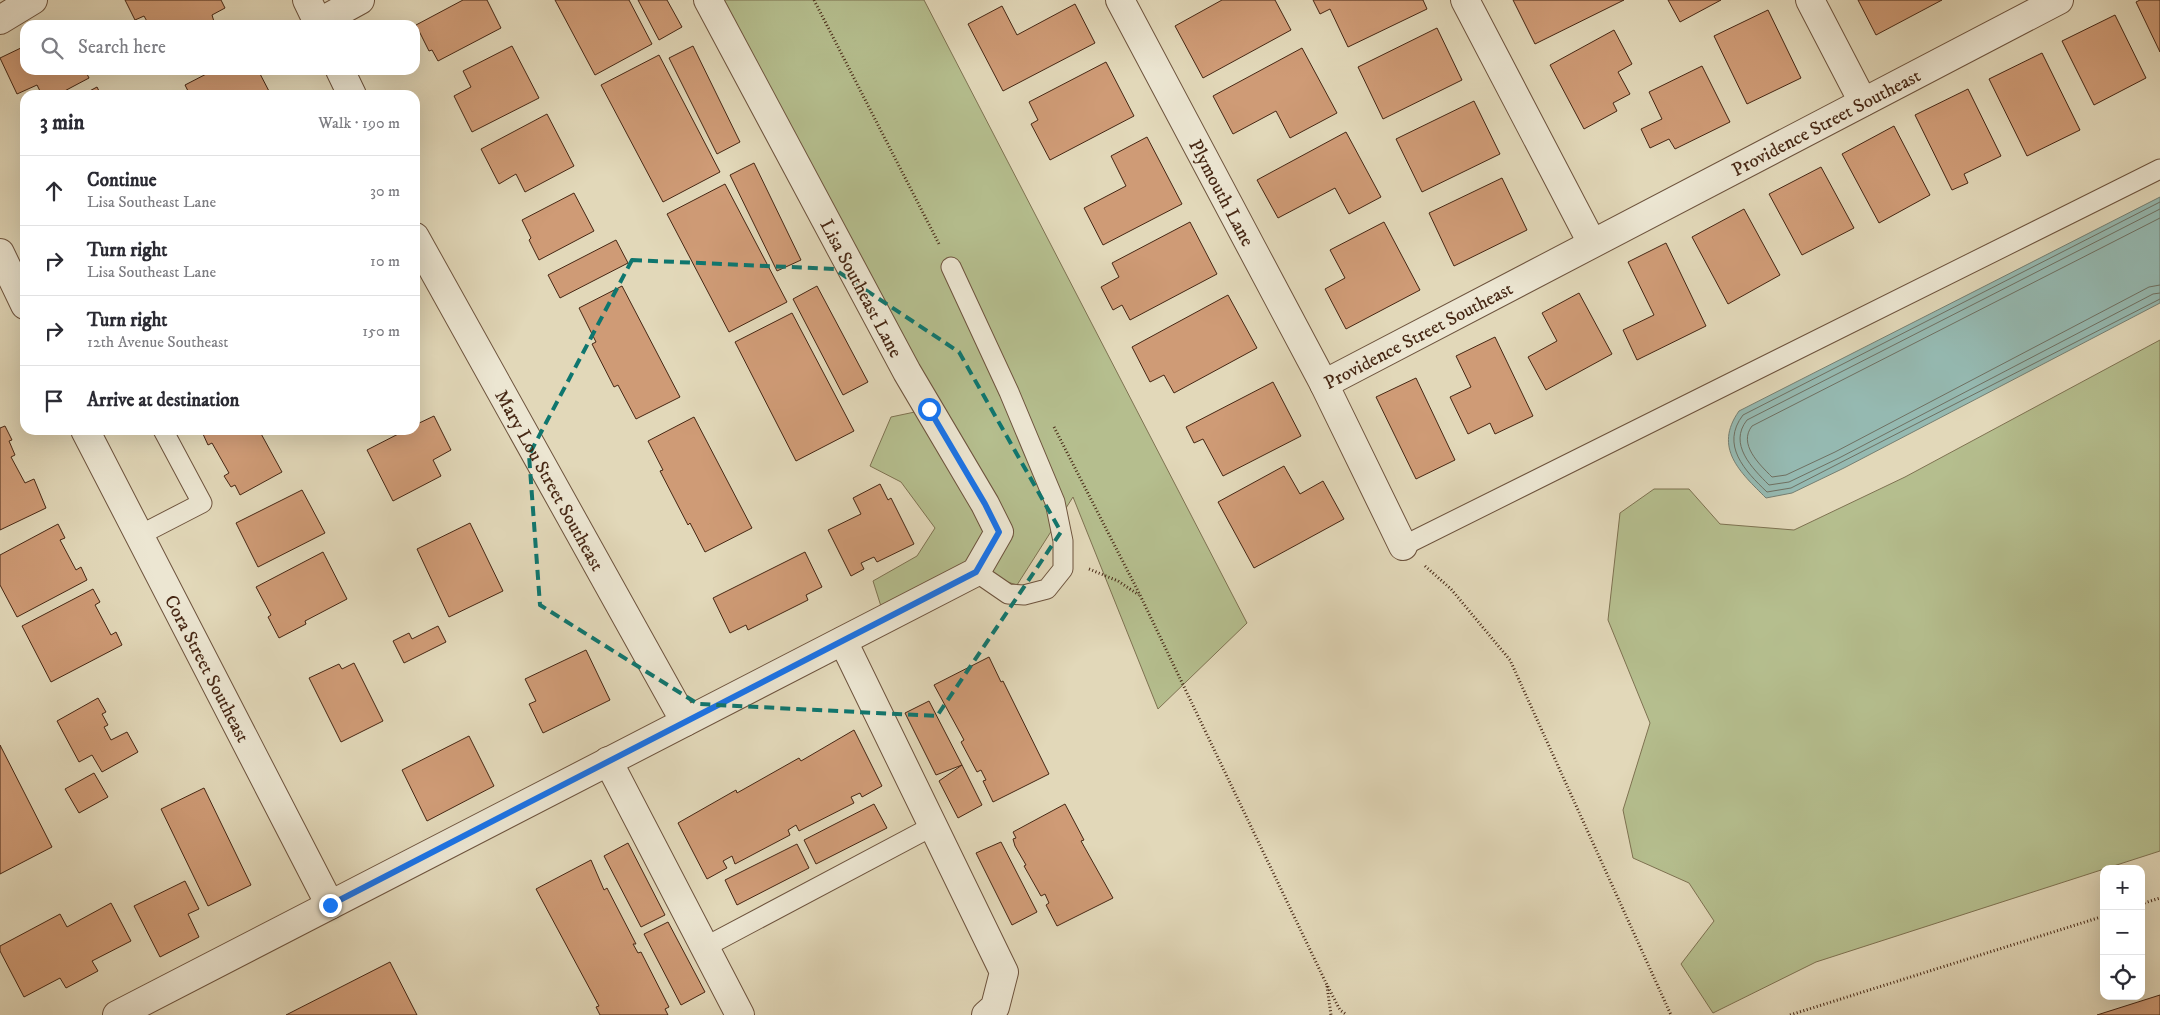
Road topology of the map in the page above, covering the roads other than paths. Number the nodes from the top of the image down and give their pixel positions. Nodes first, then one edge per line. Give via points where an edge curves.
1 (33, 0) edge
2 (360, 0) edge
3 (708, 0) edge
4 (1120, 0) edge
5 (1466, 0) edge
6 (1810, 0) edge
7 (2059, 0) edge
8 (315, 16) edge
9 (0, 20) edge
10 (342, 75) edge
11 (350, 90) edge
12 (1863, 102) junction
13 (2160, 169) edge
14 (1592, 243) junction
15 (420, 246) edge
16 (0, 253) edge
17 (951, 267) dead end
18 (20, 295) edge
19 (1324, 384) junction
20 (89, 435) edge
21 (166, 435) edge
22 (140, 535) junction
23 (1403, 546) joint
24 (976, 572) junction
25 (842, 641) junction
26 (685, 722) junction
27 (608, 761) junction
28 (933, 826) junction
29 (330, 905) junction
30 (705, 947) junction
31 (117, 1015) edge
32 (740, 1015) edge
33 (986, 1015) edge

1 - 9 street
2 - 8 street
3 - 24 street, Lisa Southeast Lane via 907,372 999,532
4 - 19 street, Plymouth Lane
5 - 14 street
6 - 12 street
7 - 12 street, Providence Street Southeast
10 - 11 street
12 - 14 street, Providence Street Southeast
13 - 23 lane
14 - 19 street, Providence Street Southeast
15 - 26 street, Mary Lou Street Southeast
16 - 18 street
17 - 24 lane via 1055,502 1063,541 1064,569 1047,589 1024,595 1008,594
19 - 23 street, Providence Street Southeast
20 - 22 street, Cora Street Southeast
21 - 22 lane via 202,503
22 - 29 street, Cora Street Southeast
24 - 25 street
25 - 26 street
25 - 28 street
26 - 27 street
27 - 29 street
27 - 30 street
28 - 30 lane
28 - 33 street via 1004,972 995,1007
29 - 31 street
30 - 32 street

